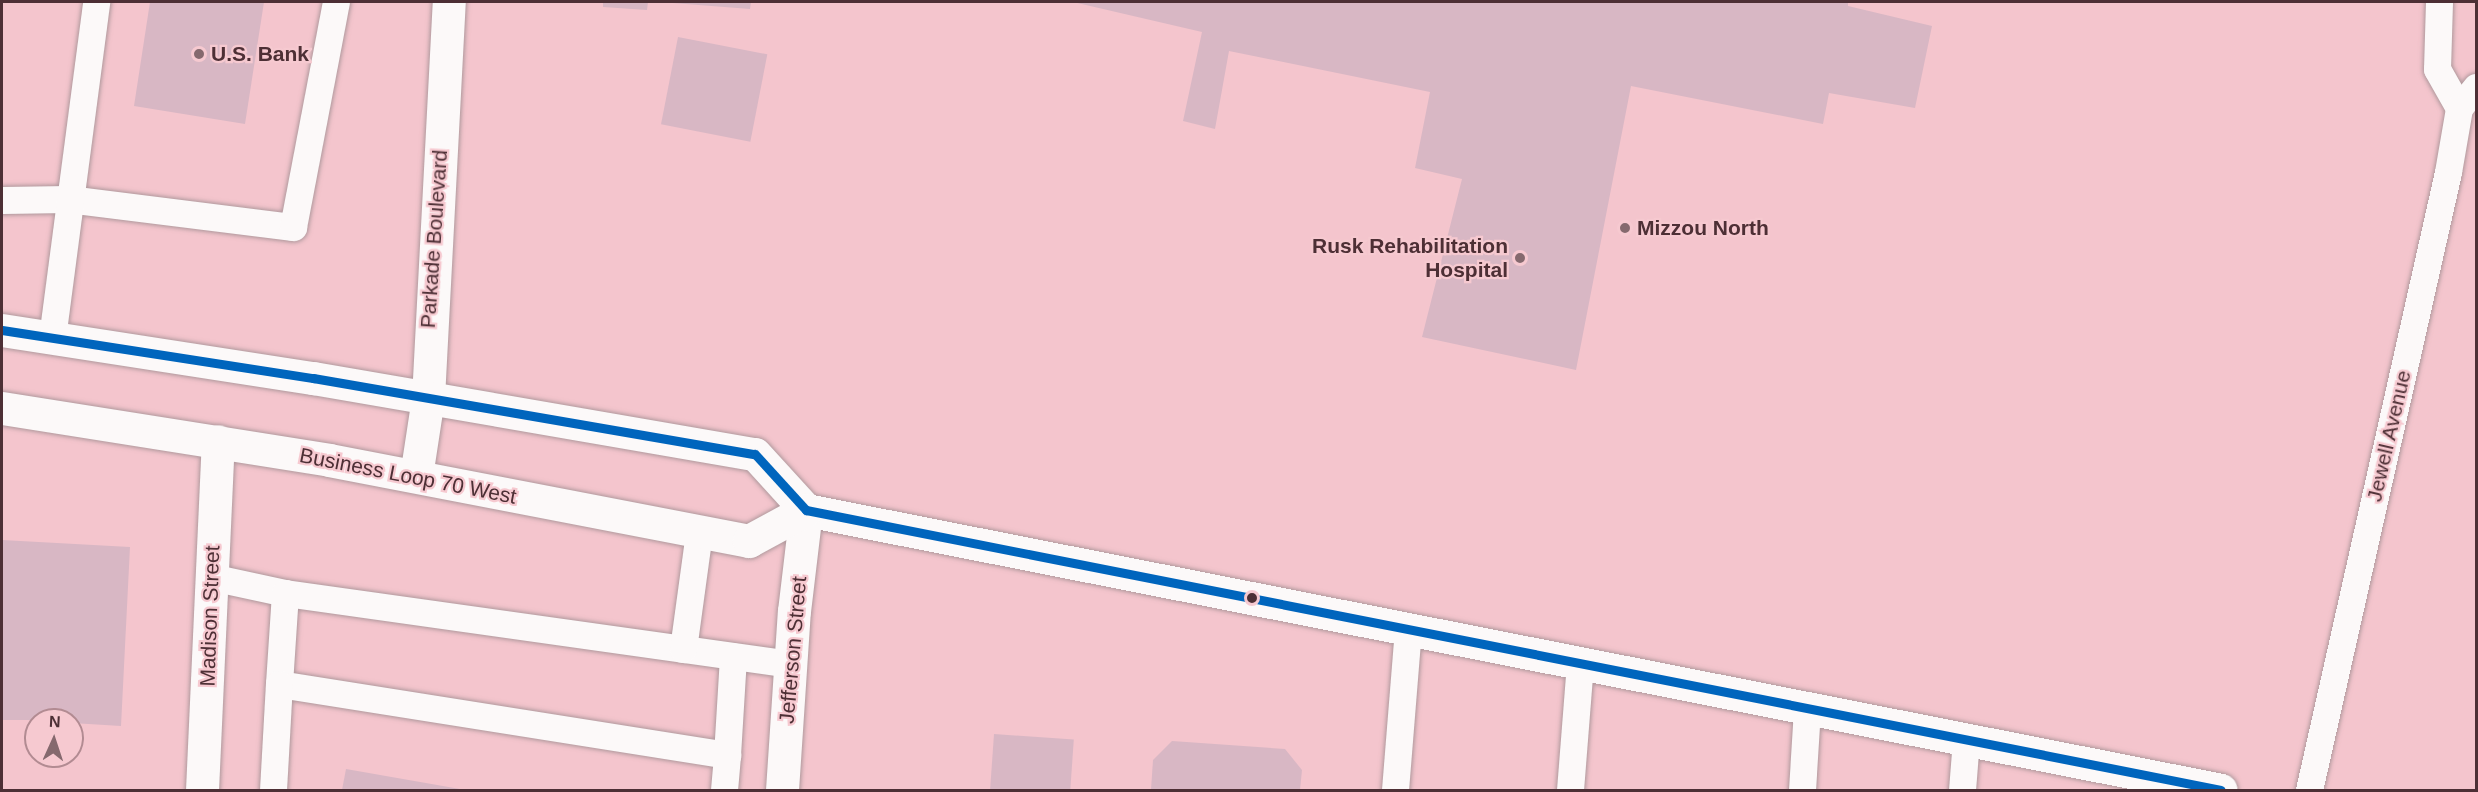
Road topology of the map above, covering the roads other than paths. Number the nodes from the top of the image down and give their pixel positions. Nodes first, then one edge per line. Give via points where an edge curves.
1 (96, 2) edge
2 (336, 2) edge
3 (449, 2) edge
4 (2439, 2) edge
5 (2476, 87) edge
6 (2459, 108) junction
7 (68, 199) junction
8 (2, 200) edge
9 (2, 330) edge
10 (52, 338) junction
11 (428, 398) junction
12 (2, 408) edge
13 (218, 441) junction
14 (416, 476) junction
15 (806, 510) junction
16 (699, 532) junction
17 (211, 577) junction
18 (285, 593) junction
19 (1408, 629) junction
20 (683, 649) junction
21 (733, 656) junction
22 (1580, 663) junction
23 (790, 664) junction
24 (279, 684) junction
25 (1807, 708) junction
26 (1966, 739) junction
27 (727, 755) junction
28 (2183, 787) edge
29 (202, 790) edge
30 (273, 790) edge
31 (724, 790) edge
32 (782, 790) edge
33 (1395, 790) edge
34 (1570, 790) edge
35 (1802, 790) edge
36 (1962, 790) edge
37 (2220, 790) edge
38 (2309, 790) edge

1 - 7 lane
2 - 7 lane via 293,227
3 - 11 main road, Parkade Boulevard
4 - 6 lane via 2437,69
5 - 6 lane, Jewell Avenue
6 - 38 lane, Jewell Avenue via 2448,172
7 - 8 lane
7 - 10 lane
9 - 10 main road
10 - 11 main road
11 - 14 main road, Parkade Boulevard
11 - 15 main road via 755,454
12 - 13 main road, Business Loop 70 West
13 - 14 main road, Business Loop 70 West
13 - 17 main road, Madison Street
14 - 16 main road, Business Loop 70 West
15 - 16 main road, Business Loop 70 West via 749,541
15 - 19 main road
15 - 23 main road, Jefferson Street
16 - 20 lane
17 - 18 lane
17 - 29 main road, Madison Street
18 - 20 lane
18 - 24 lane
19 - 22 main road
19 - 33 lane
20 - 21 lane
21 - 23 lane
21 - 27 lane
22 - 25 main road
22 - 34 lane
23 - 32 main road, Jefferson Street
24 - 27 lane
24 - 30 lane
25 - 26 main road
25 - 35 lane
26 - 28 main road
26 - 36 lane
27 - 31 lane
28 - 37 main road

